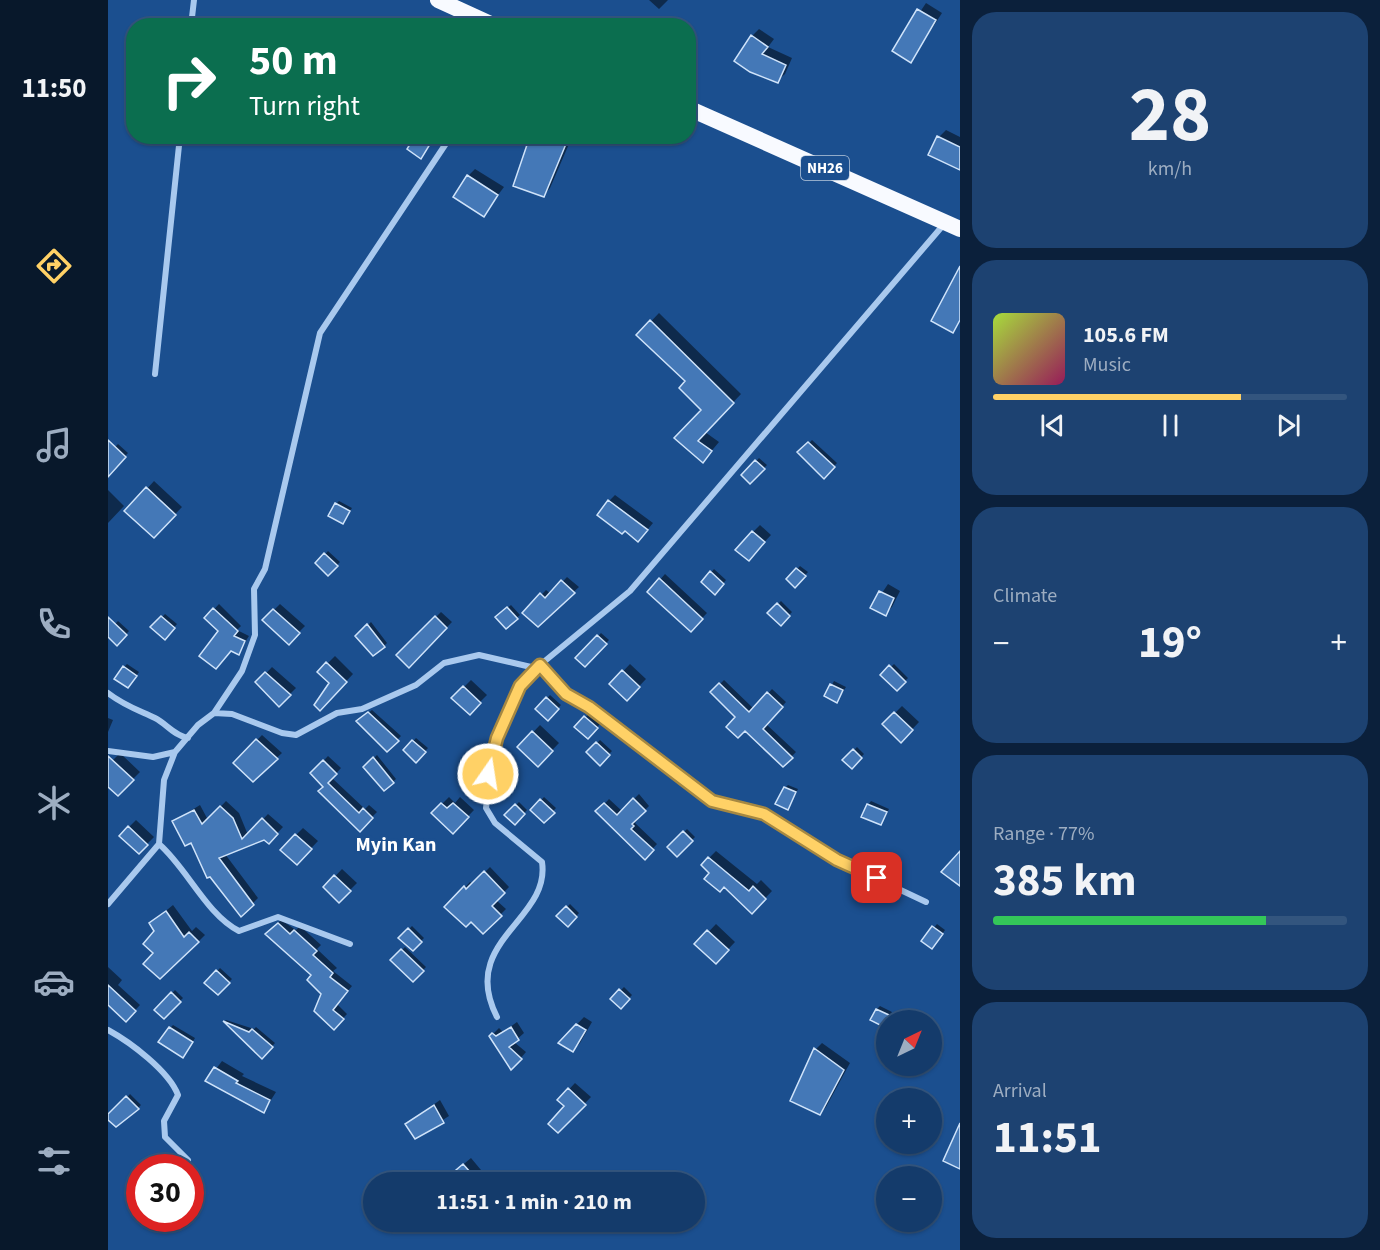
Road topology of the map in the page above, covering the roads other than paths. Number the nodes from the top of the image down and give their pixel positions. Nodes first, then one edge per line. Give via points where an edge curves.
1 (194, 0) edge
2 (438, 0) edge
3 (192, 18) edge
4 (477, 18) edge
5 (696, 112) edge
6 (179, 144) edge
7 (446, 144) edge
8 (952, 226) edge
9 (155, 374) dead end
10 (540, 665) junction
11 (108, 693) edge
12 (214, 713) junction
13 (188, 738) junction
14 (108, 751) edge
15 (175, 752) junction
16 (159, 844) junction
17 (926, 902) dead end
18 (108, 904) edge
19 (350, 944) dead end
20 (497, 1017) dead end
21 (108, 1030) edge
22 (182, 1154) edge

1 - 3 street
2 - 4 highway
5 - 8 highway, NH26
6 - 9 street
7 - 12 street via 320,333 265,569 254,589 255,635 242,671
8 - 10 street via 630,591
10 - 12 street via 531,667 479,655 444,663 416,685 362,709 337,713 296,735 282,734 232,714
10 - 17 street via 566,694 589,707 712,801 764,814 837,860
10 - 20 street via 520,686 497,738 488,774 486,808 495,823 542,862 544,877 535,899 504,935 488,973 489,1002
11 - 13 street
12 - 13 street
13 - 15 street
14 - 15 street via 153,757
15 - 16 street via 164,780
16 - 18 street
16 - 19 street via 227,925 239,931 278,917
21 - 22 street via 127,1040 173,1083 178,1095 164,1121 165,1137

